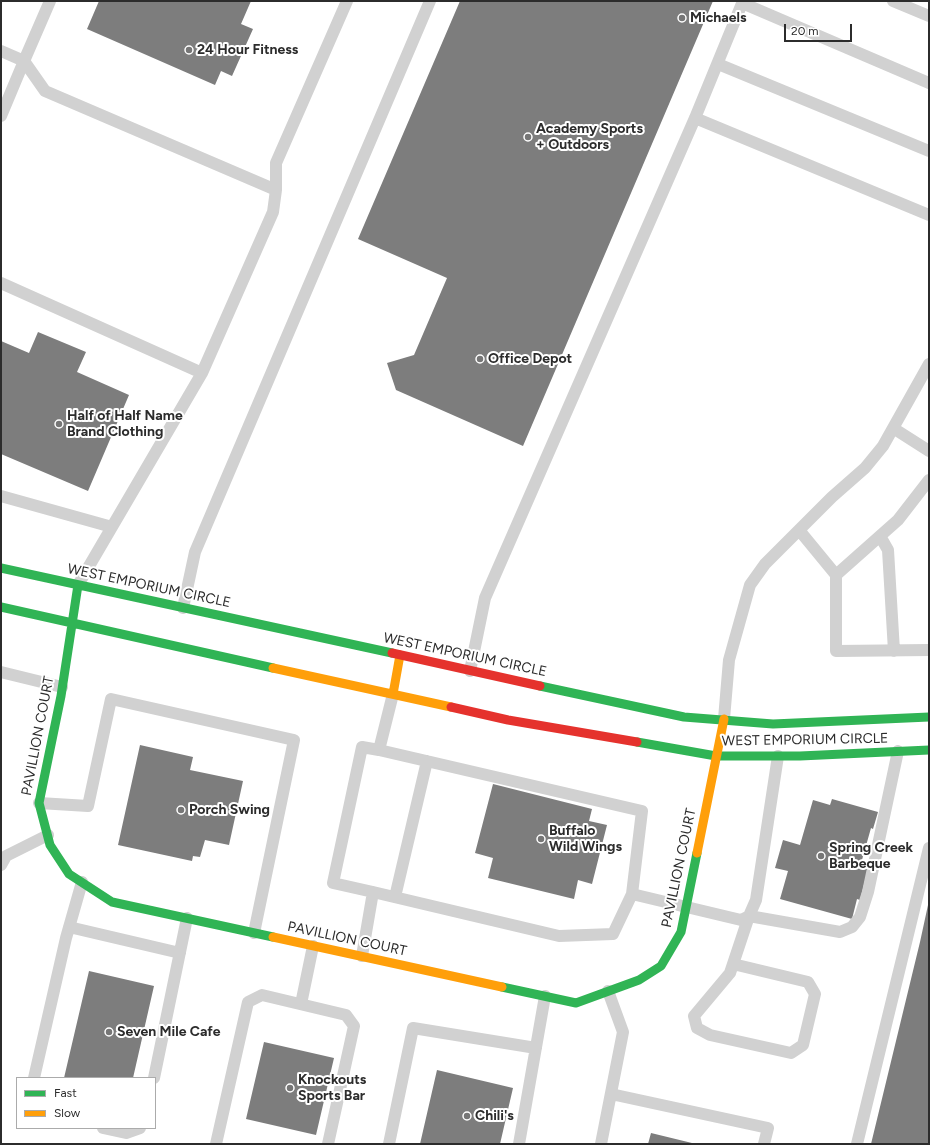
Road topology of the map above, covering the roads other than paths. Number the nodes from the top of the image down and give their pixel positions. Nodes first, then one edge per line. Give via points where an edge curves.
1 (50, 1) edge
2 (347, 1) edge
3 (430, 1) edge
4 (893, 1) edge
5 (742, 2) edge
6 (929, 16) edge
7 (1, 51) edge
8 (24, 61) junction
9 (718, 64) junction
10 (929, 83) edge
11 (1, 116) edge
12 (695, 118) junction
13 (929, 150) edge
14 (276, 190) junction
15 (929, 215) edge
16 (1, 283) edge
17 (929, 364) edge
18 (202, 373) junction
19 (926, 380) edge
20 (893, 428) junction
21 (929, 451) edge
22 (929, 480) edge
23 (1, 496) edge
24 (112, 527) junction
25 (799, 530) junction
26 (880, 536) junction
27 (1, 568) edge
28 (836, 575) junction
29 (78, 585) junction
30 (1, 607) edge
31 (183, 608) junction
32 (72, 622) junction
33 (894, 650) junction
34 (929, 650) edge
35 (400, 655) junction
36 (470, 671) junction
37 (1, 672) edge
38 (62, 687) junction
39 (393, 694) junction
40 (929, 717) edge
41 (724, 719) junction
42 (380, 750) junction
43 (929, 750) edge
44 (898, 751) junction
45 (716, 756) junction
46 (778, 756) junction
47 (427, 761) junction
48 (39, 803) junction
49 (48, 834) junction
50 (929, 848) edge
51 (1, 865) edge
52 (82, 882) junction
53 (373, 892) junction
54 (632, 894) junction
55 (395, 897) junction
56 (686, 906) junction
57 (749, 916) junction
58 (187, 918) junction
59 (69, 927) junction
60 (254, 933) junction
61 (313, 946) junction
62 (180, 953) junction
63 (362, 956) junction
64 (734, 964) junction
65 (608, 991) junction
66 (545, 996) junction
67 (301, 1004) junction
68 (536, 1048) junction
69 (34, 1077) edge
70 (154, 1077) edge
71 (611, 1094) junction
72 (108, 1129) edge
73 (137, 1129) edge
74 (216, 1144) edge
75 (328, 1144) edge
76 (389, 1144) edge
77 (519, 1144) edge
78 (601, 1144) edge
79 (764, 1144) edge
80 (857, 1144) edge

1 - 8 lane
2 - 14 lane via 276,163
3 - 31 lane via 195,552
4 - 6 lane
5 - 9 lane
5 - 10 lane
7 - 8 lane
8 - 11 lane
8 - 14 lane via 45,91
9 - 12 lane
9 - 13 lane
12 - 15 lane
12 - 36 lane via 485,598
14 - 18 lane via 273,212
16 - 18 lane
17 - 19 lane
18 - 24 lane
19 - 20 lane
20 - 21 lane
20 - 25 lane via 883,446 865,468
22 - 26 lane via 898,520
23 - 24 lane
24 - 29 lane
25 - 28 lane
25 - 41 lane via 765,564 750,585 729,660
26 - 28 lane
26 - 33 lane via 888,550
27 - 29 street, WEST EMPORIUM CIRCLE
28 - 33 lane via 836,651
29 - 31 street, WEST EMPORIUM CIRCLE
29 - 32 street, PAVILLION COURT
30 - 32 street, WEST EMPORIUM CIRCLE
31 - 35 street, WEST EMPORIUM CIRCLE
32 - 38 street, PAVILLION COURT
32 - 39 street, WEST EMPORIUM CIRCLE
33 - 34 lane
35 - 36 street, WEST EMPORIUM CIRCLE
35 - 39 street
36 - 41 street, WEST EMPORIUM CIRCLE via 684,717
37 - 38 lane
38 - 48 street, PAVILLION COURT
39 - 42 lane
39 - 45 street, WEST EMPORIUM CIRCLE via 508,720
40 - 41 street, WEST EMPORIUM CIRCLE via 773,724
41 - 45 street, PAVILLION COURT
42 - 47 lane
42 - 53 lane via 362,747 334,883
43 - 44 street, WEST EMPORIUM CIRCLE
44 - 46 street, WEST EMPORIUM CIRCLE
44 - 57 lane via 868,892 860,917 852,927 840,932
45 - 46 street, WEST EMPORIUM CIRCLE
45 - 56 street, PAVILLION COURT
46 - 57 lane via 756,900
47 - 54 lane via 642,810
47 - 55 lane
48 - 49 street, PAVILLION COURT
48 - 60 lane via 88,806 111,699 294,740
49 - 51 lane via 6,856
49 - 52 street, PAVILLION COURT via 50,845 69,874
50 - 80 lane
52 - 58 street, PAVILLION COURT via 112,902
52 - 59 lane
53 - 55 lane
53 - 63 lane
54 - 55 lane via 613,934 559,936
54 - 56 lane
56 - 57 lane via 741,920
56 - 65 street, PAVILLION COURT via 681,932 661,966 639,980
57 - 64 lane
58 - 60 street, PAVILLION COURT
58 - 62 lane
59 - 62 lane
59 - 69 lane
60 - 61 street, PAVILLION COURT
61 - 63 street, PAVILLION COURT
61 - 67 lane
62 - 70 lane
63 - 66 street, PAVILLION COURT
64 - 64 lane via 730,973 694,1016 697,1028 710,1035 791,1053 803,1045 815,994 808,982
65 - 66 street, PAVILLION COURT via 576,1003
65 - 71 lane via 624,1032
66 - 68 lane
67 - 74 lane via 262,995 248,1002
67 - 75 lane via 346,1015 354,1026
68 - 76 lane via 413,1028
68 - 77 lane
71 - 78 lane
71 - 79 lane via 768,1128
72 - 73 lane via 126,1133

